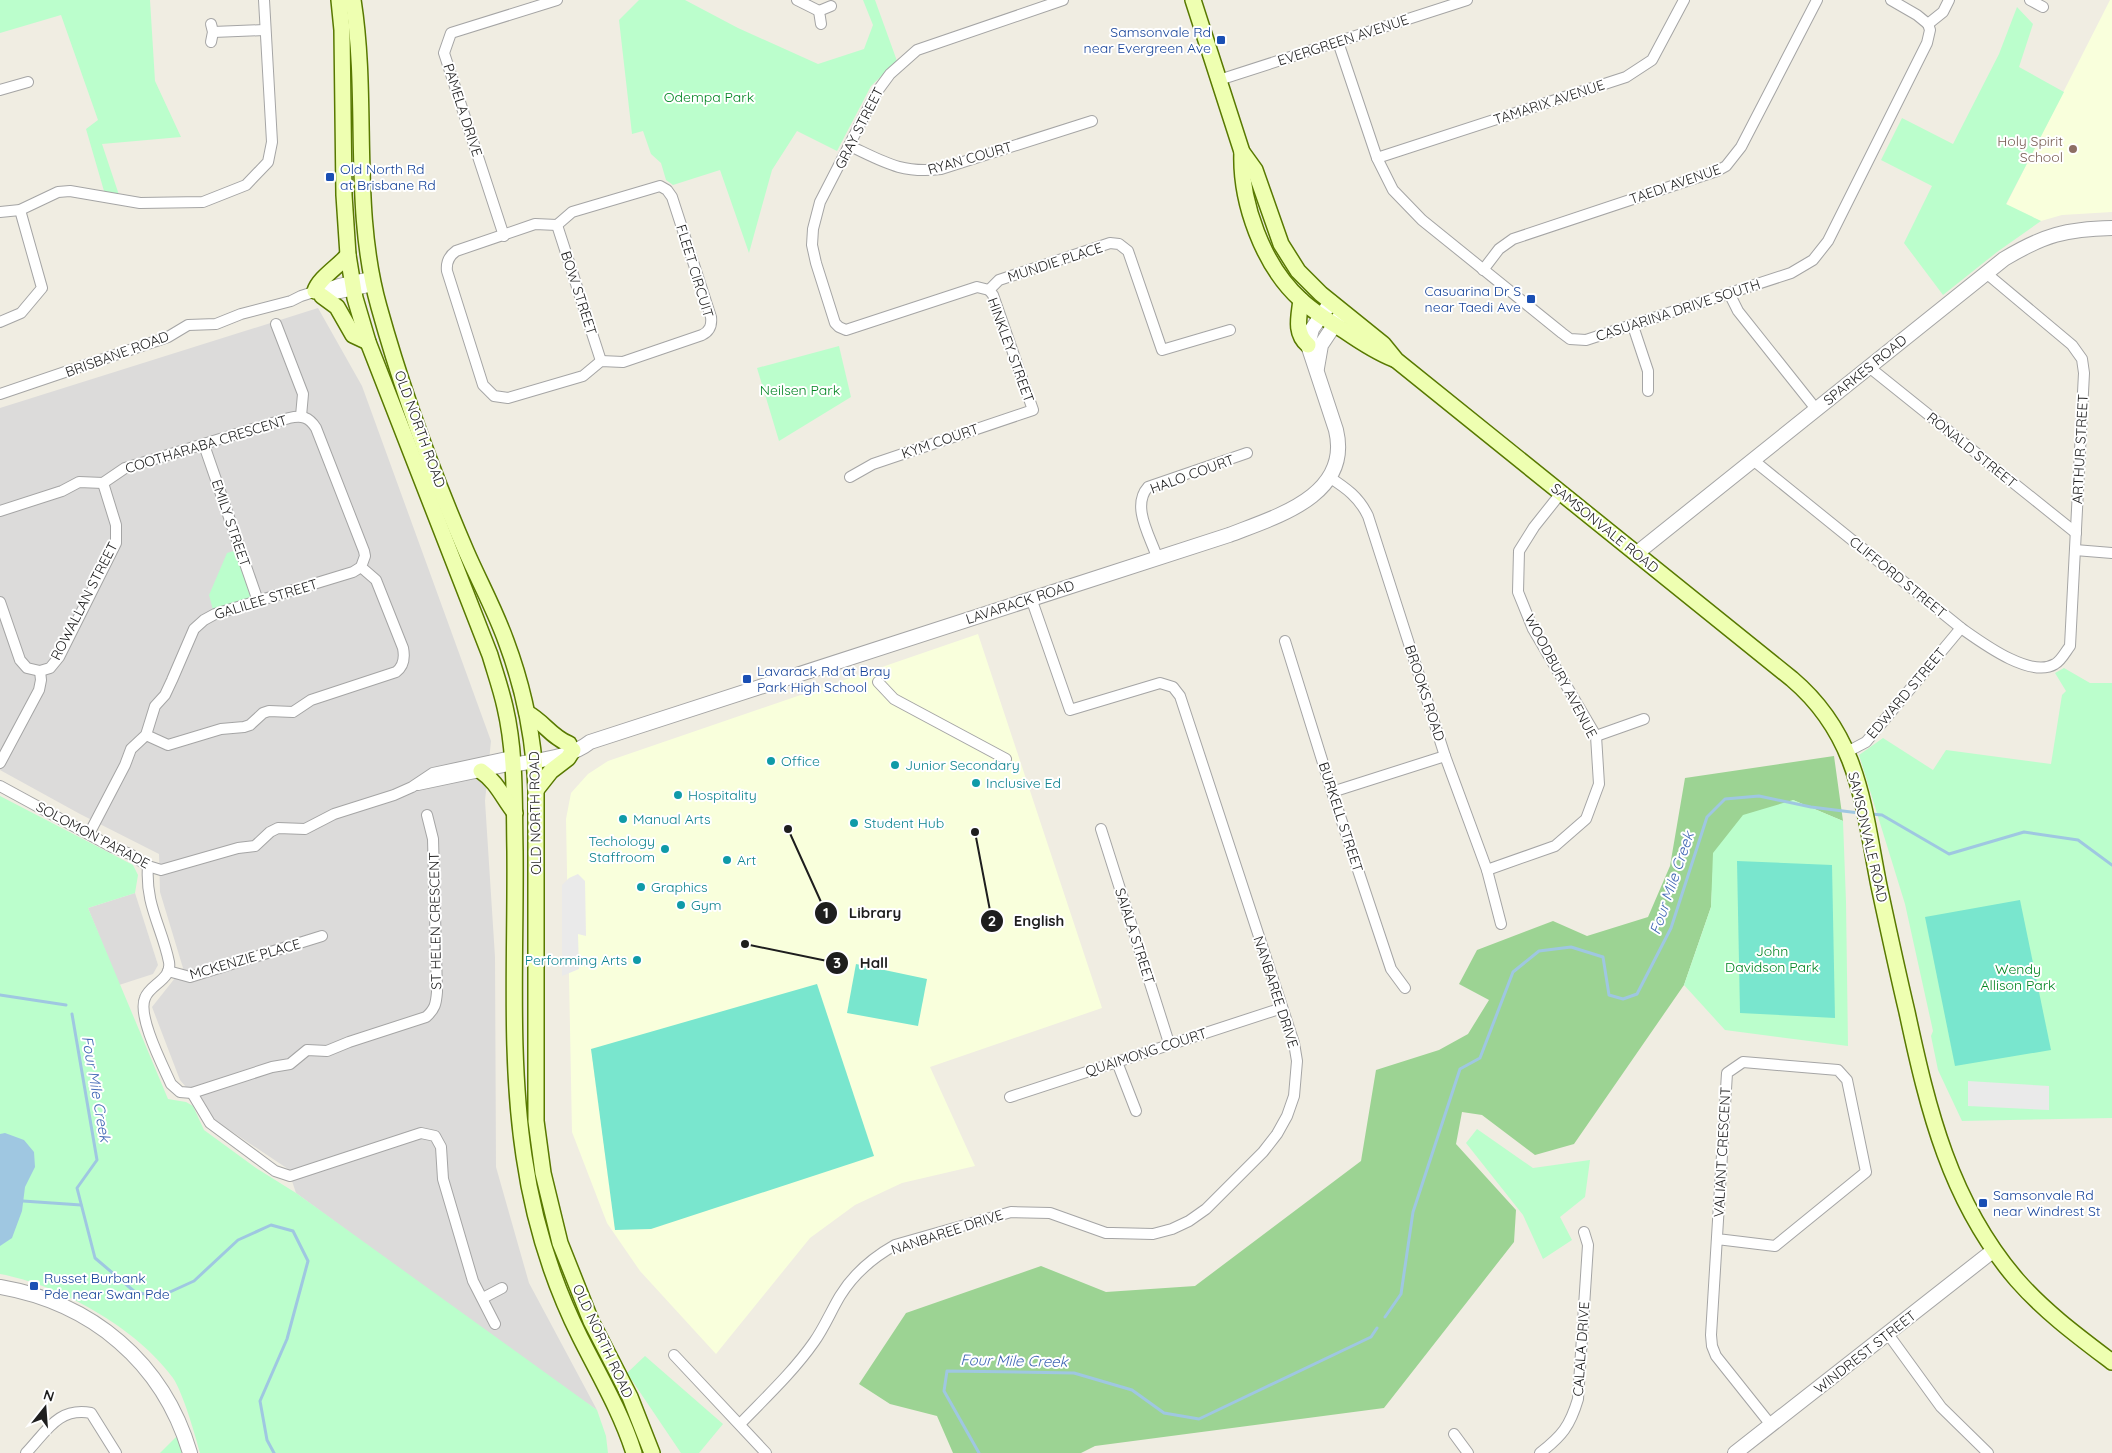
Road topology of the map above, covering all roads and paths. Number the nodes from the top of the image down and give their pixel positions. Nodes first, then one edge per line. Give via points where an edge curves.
1 (264, 0) edge
2 (339, 0) edge
3 (353, 0) edge
4 (557, 0) edge
5 (797, 0) edge
6 (1193, 0) edge
7 (1467, 0) edge
8 (1684, 0) edge
9 (1817, 0) edge
10 (1891, 0) edge
11 (1949, 0) edge
12 (2030, 0) edge
13 (1059, 1) edge
14 (831, 6) dead end
15 (2043, 7) dead end
16 (819, 10) junction
17 (821, 24) dead end
18 (1928, 24) junction
19 (264, 30) junction
20 (212, 33) dead end
21 (1338, 42) junction
22 (1219, 80) junction
23 (28, 82) dead end
24 (0, 90) edge
25 (1092, 120) dead end
26 (850, 146) junction
27 (1242, 152) junction
28 (1377, 158) junction
29 (20, 210) junction
30 (0, 212) edge
31 (557, 225) junction
32 (2112, 228) edge
33 (504, 236) junction
34 (348, 255) junction
35 (1483, 270) junction
36 (1986, 273) junction
37 (372, 282) junction
38 (353, 285) junction
39 (989, 290) junction
40 (1729, 293) junction
41 (319, 294) junction
42 (1301, 300) junction
43 (1331, 302) junction
44 (1343, 312) junction
45 (1321, 315) junction
46 (0, 322) edge
47 (276, 324) dead end
48 (1334, 324) junction
49 (1633, 326) junction
50 (1230, 330) dead end
51 (368, 342) junction
52 (1308, 345) junction
53 (1396, 360) junction
54 (601, 361) junction
55 (1868, 367) junction
56 (1317, 368) junction
57 (1648, 390) dead end
58 (0, 394) edge
59 (1816, 409) junction
60 (1033, 410) joint
61 (301, 416) junction
62 (204, 444) junction
63 (1247, 453) dead end
64 (1753, 460) junction
65 (850, 477) dead end
66 (1329, 477) junction
67 (103, 483) junction
68 (1561, 493) junction
69 (0, 511) edge
70 (2076, 533) junction
71 (2075, 550) junction
72 (1637, 553) junction
73 (2112, 553) edge
74 (1157, 557) junction
75 (361, 567) junction
76 (1031, 598) junction
77 (258, 601) junction
78 (0, 602) edge
79 (1961, 628) junction
80 (1285, 641) dead end
81 (2056, 664) joint
82 (40, 672) junction
83 (878, 682) dead end
84 (527, 712) junction
85 (1644, 719) dead end
86 (146, 735) junction
87 (1596, 736) junction
88 (571, 747) junction
89 (1847, 752) junction
90 (534, 756) junction
91 (1445, 756) junction
92 (1006, 758) dead end
93 (513, 761) junction
94 (0, 763) edge
95 (481, 771) junction
96 (0, 786) edge
97 (412, 787) junction
98 (536, 790) junction
99 (1332, 792) junction
100 (514, 813) junction
101 (427, 815) dead end
102 (1101, 829) dead end
103 (89, 834) junction
104 (148, 866) junction
105 (161, 870) junction
106 (1487, 870) junction
107 (148, 890) junction
108 (1501, 924) dead end
109 (322, 936) dead end
110 (168, 971) junction
111 (1405, 988) dead end
112 (1282, 1008) junction
113 (1169, 1043) junction
114 (1117, 1062) junction
115 (197, 1091) junction
116 (1010, 1097) dead end
117 (1136, 1111) dead end
118 (1584, 1232) dead end
119 (1717, 1239) junction
120 (1994, 1250) junction
121 (0, 1287) edge
122 (502, 1288) dead end
123 (483, 1298) junction
124 (495, 1324) dead end
125 (1888, 1334) junction
126 (674, 1355) dead end
127 (2112, 1362) edge
128 (740, 1424) junction
129 (1771, 1425) junction
130 (1454, 1434) dead end
131 (1980, 1451) edge
132 (26, 1453) edge
133 (116, 1453) edge
134 (190, 1453) edge
135 (634, 1453) edge
136 (652, 1453) edge
137 (766, 1453) edge
138 (1468, 1453) edge
139 (1540, 1453) edge
140 (1735, 1453) edge

1 - 19 street
2 - 34 main road, OLD NORTH ROAD
3 - 37 main road, OLD NORTH ROAD
4 - 33 street, PAMELA DRIVE via 451,34 444,53
5 - 16 street
6 - 22 main road, SAMSONVALE ROAD
7 - 21 street, EVERGREEN AVENUE
8 - 28 street, TAMARIX AVENUE via 1652,60 1626,77
9 - 35 street, TAEDI AVENUE via 1741,148 1726,166 1513,239 1499,249
10 - 18 street
11 - 18 street via 1943,12
12 - 15 street
13 - 26 street, GRAY STREET via 917,50 884,81
14 - 16 street
16 - 17 street
18 - 40 street, CASUARINA DRIVE SOUTH via 1927,43 1821,252 1804,267 1791,273
19 - 20 street
19 - 29 street via 272,142 268,162 246,185 203,202 181,204 132,202 70,191 58,192
21 - 22 street, EVERGREEN AVENUE
21 - 28 street, CASUARINA DRIVE SOUTH
22 - 27 main road, SAMSONVALE ROAD
23 - 24 street
25 - 26 street, RYAN COURT via 941,169 922,172 902,169
26 - 39 street, GRAY STREET via 820,202 812,245 832,314 839,327 846,330 977,287
27 - 42 main road, SAMSONVALE ROAD via 1241,173 1257,233 1276,270
27 - 43 main road, SAMSONVALE ROAD via 1255,170 1288,257 1308,282
28 - 35 street, CASUARINA DRIVE SOUTH via 1393,190 1422,220
29 - 30 street
29 - 46 street via 42,288 21,313
31 - 33 street via 535,224
31 - 54 street, BOW STREET
31 - 54 street, FLEET CIRCUIT via 572,212 655,186 664,187 672,197 711,317 710,328 702,335 623,362
32 - 36 street, SPARKES ROAD via 2062,232 2018,250
33 - 54 street via 456,251 447,265 485,388 494,396 508,398 583,376
34 - 38 main road, OLD NORTH ROAD
34 - 41 main road via 317,283
35 - 49 street, CASUARINA DRIVE SOUTH via 1570,338 1586,340
36 - 55 street, SPARKES ROAD
36 - 70 street, ARTHUR STREET via 2072,345 2082,359 2084,374
37 - 38 street, BRISBANE ROAD
37 - 84 main road, OLD NORTH ROAD via 425,447 505,639
38 - 41 street, BRISBANE ROAD
38 - 51 main road, OLD NORTH ROAD
39 - 50 street, MUNDIE PLACE via 999,280 1110,243 1119,244 1128,251 1162,350
39 - 60 street, HINKLEY STREET
40 - 49 street, CASUARINA DRIVE SOUTH
40 - 59 street via 1738,311
41 - 51 main road via 337,307 354,335
41 - 58 street, BRISBANE ROAD via 302,301 241,314 216,324 188,325 168,337
42 - 45 main road, SAMSONVALE ROAD
42 - 52 main road via 1298,326 1301,339
43 - 44 main road, SAMSONVALE ROAD
43 - 45 street
44 - 48 street, LAVARACK ROAD
44 - 53 main road, SAMSONVALE ROAD via 1383,344
45 - 48 main road, SAMSONVALE ROAD
45 - 52 street via 1309,334
47 - 61 street, COOTHARABA CRESCENT via 303,394
48 - 53 main road, SAMSONVALE ROAD via 1376,352
48 - 56 street, LAVARACK ROAD via 1319,350
49 - 57 street via 1648,371
51 - 93 main road, OLD NORTH ROAD via 490,655 505,708
52 - 56 street, LAVARACK ROAD
53 - 68 main road, SAMSONVALE ROAD
55 - 59 street, SPARKES ROAD
55 - 70 street, RONALD STREET
56 - 66 street, LAVARACK ROAD via 1338,439 1337,460
59 - 64 street, SPARKES ROAD
60 - 65 street, KYM COURT via 873,464
61 - 62 street, COOTHARABA CRESCENT
61 - 75 street, COOTHARABA CRESCENT via 312,421 316,428 364,550
62 - 67 street, COOTHARABA CRESCENT via 125,468
62 - 77 street, EMILY STREET
63 - 74 street, HALO COURT via 1148,487 1142,493 1140,509
64 - 72 street, SPARKES ROAD
64 - 79 street, CLIFFORD STREET
66 - 74 street, LAVARACK ROAD via 1307,501 1290,511 1229,535
66 - 91 street, BROOKS ROAD via 1349,490 1368,516
67 - 69 street via 79,482 62,491
67 - 82 street, ROWALLAN STREET via 116,525 116,542 59,657 50,668
68 - 72 main road, SAMSONVALE ROAD
68 - 87 street, WOODBURY AVENUE via 1519,552 1518,592 1533,630
70 - 71 street, ARTHUR STREET
71 - 73 street
71 - 81 street, ARTHUR STREET via 2070,646
72 - 89 main road, SAMSONVALE ROAD via 1806,691 1834,725
74 - 76 street, LAVARACK ROAD
75 - 77 street, GALILEE STREET
75 - 86 street via 376,580 403,648 404,661 400,669 310,700 293,712 263,713 244,727 222,729 168,745
76 - 88 street, LAVARACK ROAD
76 - 112 street, NANBAREE DRIVE via 1070,710 1160,683 1173,687 1180,696
77 - 86 street, GALILEE STREET via 215,614 194,629 165,695 155,706
78 - 82 street via 20,660 27,668
79 - 81 street, CLIFFORD STREET via 2019,663 2044,668
79 - 89 street, EDWARD STREET via 1866,742
80 - 99 street, BURKELL STREET
82 - 94 street, ROWALLAN STREET via 39,690
83 - 92 street via 894,699
84 - 88 main road
84 - 90 main road, OLD NORTH ROAD
85 - 87 street
86 - 103 street, GALILEE STREET via 131,749
87 - 106 street, WOODBURY AVENUE via 1599,784 1586,819 1555,846
88 - 90 street, LAVARACK ROAD
88 - 98 main road via 568,758
89 - 120 main road, SAMSONVALE ROAD via 1861,795 1912,1038 1935,1129 1959,1192
90 - 93 street, LAVARACK ROAD
90 - 98 main road, OLD NORTH ROAD
91 - 99 street
91 - 106 street, BROOKS ROAD
93 - 95 street, SOLOMON PARADE
93 - 97 street, SOLOMON PARADE via 433,773
93 - 100 main road, OLD NORTH ROAD
95 - 97 street, SOLOMON PARADE
95 - 100 main road via 494,781
96 - 103 street, SOLOMON PARADE
97 - 105 street, SOLOMON PARADE via 394,796 334,814 305,829 278,828 255,846
98 - 136 main road, OLD NORTH ROAD via 536,1121 543,1173 567,1261 591,1321 630,1397
99 - 111 street, BURKELL STREET via 1391,969
100 - 135 main road, OLD NORTH ROAD via 517,1076 530,1192 562,1295 614,1402
101 - 115 street, ST HELEN CRESCENT via 433,839 437,983 436,1001 431,1013 334,1049 307,1050 285,1066 272,1067
102 - 113 street, SAIALA STREET
103 - 104 street, SOLOMON PARADE
104 - 105 street, SOLOMON PARADE
104 - 107 street
105 - 107 street
106 - 108 street, BROOKS ROAD
107 - 110 street via 169,964
109 - 110 street, MCKENZIE PLACE via 190,977
110 - 115 street via 144,999 144,1014 171,1084 180,1092
112 - 113 street, QUAIMONG COURT
112 - 128 street, NANBAREE DRIVE via 1297,1061 1294,1096 1287,1116 1263,1152 1206,1210 1172,1228 1135,1235 1106,1233 1050,1213 1011,1212 895,1246 863,1267 850,1280 806,1354
113 - 114 street, QUAIMONG COURT
114 - 116 street, QUAIMONG COURT
114 - 117 street
115 - 123 street via 202,1110 210,1123 283,1175 290,1176 421,1133 434,1136 441,1147 443,1179 473,1281
118 - 139 street, CALALA DRIVE via 1588,1245 1578,1399 1566,1430
119 - 119 street, VALIANT CRESCENT via 1727,1073 1743,1062 1838,1070 1847,1080 1866,1172 1775,1246
119 - 129 street, VALIANT CRESCENT via 1712,1346 1716,1356
120 - 125 street, WINDREST STREET
120 - 127 main road, SAMSONVALE ROAD via 2034,1298
121 - 134 street via 40,1296 68,1308 90,1320 128,1350 161,1388
122 - 123 street
123 - 124 street
125 - 129 street, WINDREST STREET
125 - 131 street via 1941,1407
126 - 128 street
128 - 137 street
129 - 140 street, WINDREST STREET
130 - 138 street
132 - 133 street via 62,1415 79,1411 91,1413

